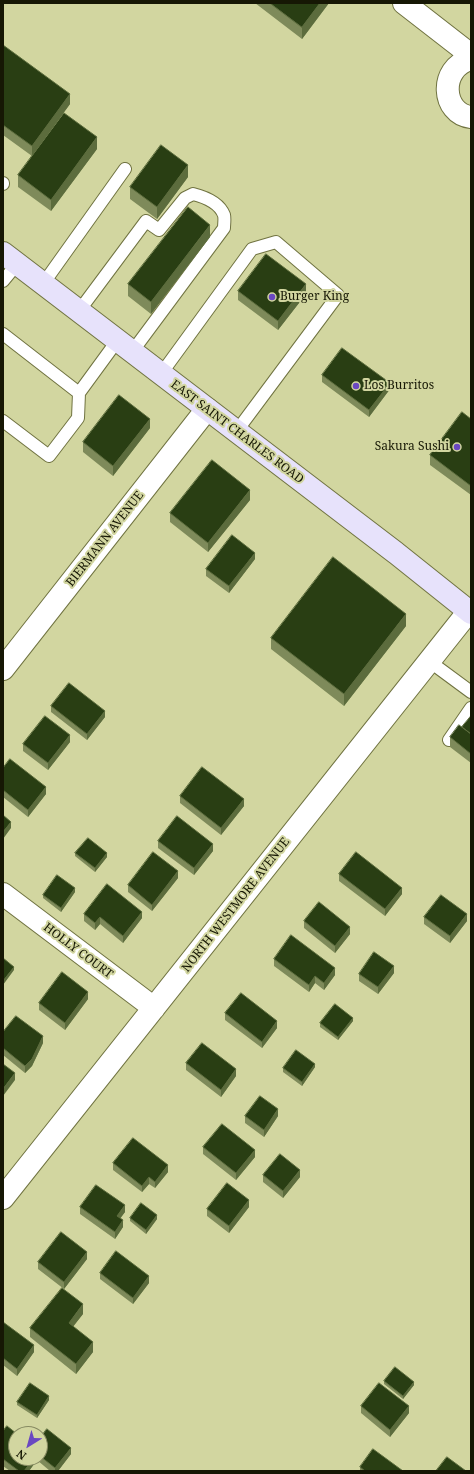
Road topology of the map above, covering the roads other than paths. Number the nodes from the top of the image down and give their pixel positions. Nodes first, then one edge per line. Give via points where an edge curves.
1 (404, 3) edge
2 (471, 55) edge
3 (471, 59) edge
4 (471, 117) edge
5 (125, 169) dead end
6 (10, 258) edge
7 (3, 281) edge
8 (43, 284) junction
9 (79, 311) junction
10 (3, 334) edge
11 (125, 346) junction
12 (161, 374) junction
13 (80, 393) junction
14 (207, 409) junction
15 (3, 421) edge
16 (236, 432) junction
17 (470, 612) edge
18 (429, 661) junction
19 (3, 669) edge
20 (471, 692) edge
21 (471, 708) edge
22 (449, 740) dead end
23 (3, 894) edge
24 (154, 1008) junction
25 (3, 1198) edge

1 - 2 street
3 - 4 street via 463,61 454,69 448,79 447,91 450,102 458,111
5 - 8 lane
6 - 7 lane
6 - 8 main road, EAST SAINT CHARLES ROAD
8 - 9 main road, EAST SAINT CHARLES ROAD
9 - 11 main road, EAST SAINT CHARLES ROAD
9 - 11 lane via 146,221 159,230 185,198 193,194 216,204 224,216 224,228
10 - 13 lane
11 - 12 main road, EAST SAINT CHARLES ROAD
11 - 13 lane
12 - 14 main road, EAST SAINT CHARLES ROAD
12 - 16 lane via 252,249 276,242 338,295
13 - 15 lane via 78,418 49,456
14 - 16 main road, EAST SAINT CHARLES ROAD
14 - 19 street, BIERMANN AVENUE
16 - 17 main road, EAST SAINT CHARLES ROAD
17 - 18 street, NORTH WESTMORE AVENUE
18 - 20 lane
18 - 24 street, NORTH WESTMORE AVENUE
21 - 22 lane
23 - 24 street, HOLLY COURT
24 - 25 street, NORTH WESTMORE AVENUE

